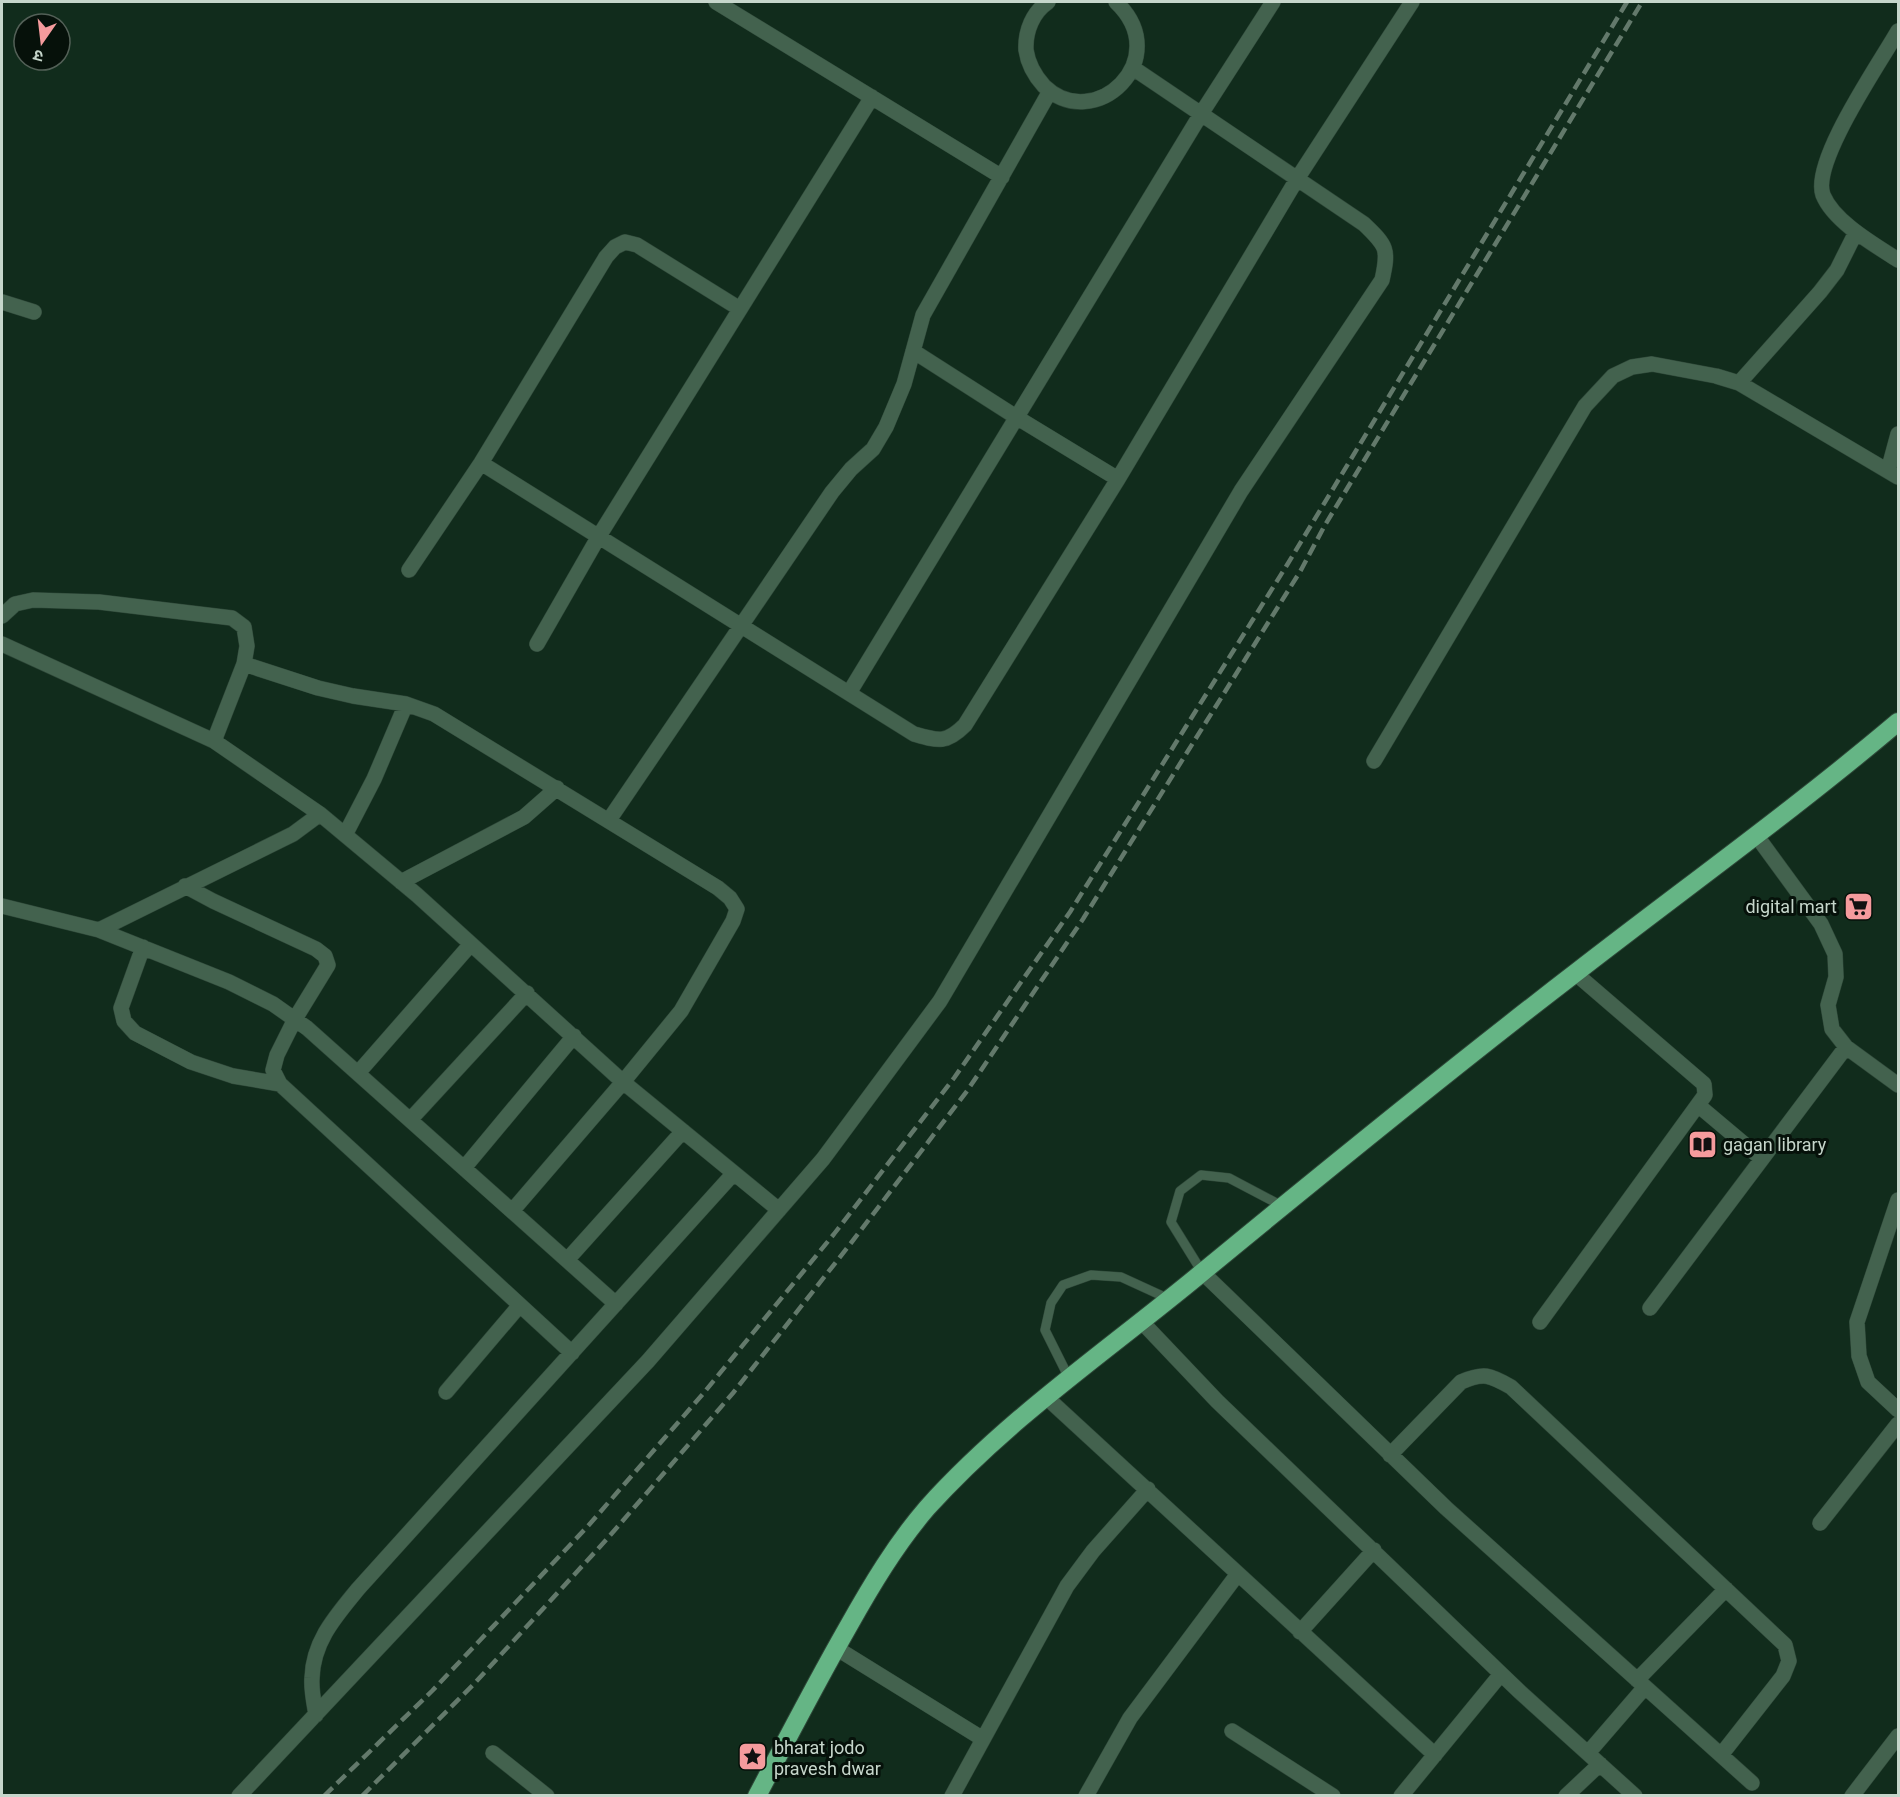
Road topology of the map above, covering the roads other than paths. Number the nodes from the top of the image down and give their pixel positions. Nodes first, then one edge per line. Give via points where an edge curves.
1 (716, 2) edge
2 (1116, 2) edge
3 (1273, 2) edge
4 (1412, 2) edge
5 (1040, 3) edge
6 (1899, 31) edge
7 (1133, 68) junction
8 (1050, 91) junction
9 (872, 97) junction
10 (1201, 114) junction
11 (1002, 177) junction
12 (1297, 179) junction
13 (1856, 232) junction
14 (1899, 260) edge
15 (2, 302) edge
16 (740, 309) junction
17 (34, 312) dead end
18 (913, 351) junction
19 (1739, 383) junction
20 (1016, 417) junction
21 (1899, 434) edge
22 (481, 463) junction
23 (1893, 474) edge
24 (1118, 479) junction
25 (598, 536) junction
26 (409, 570) dead end
27 (2, 616) edge
28 (742, 625) junction
29 (2, 644) edge
30 (537, 644) dead end
31 (244, 664) junction
32 (849, 693) junction
33 (406, 704) junction
34 (1899, 722) edge
35 (214, 741) junction
36 (1374, 761) dead end
37 (557, 788) junction
38 (320, 814) junction
39 (609, 820) junction
40 (345, 835) junction
41 (1756, 835) junction
42 (401, 882) junction
43 (185, 886) junction
44 (2, 906) edge
45 (99, 930) junction
46 (471, 944) junction
47 (143, 947) junction
48 (1575, 973) junction
49 (527, 993) junction
50 (294, 1019) junction
51 (574, 1036) junction
52 (1846, 1047) junction
53 (358, 1073) junction
54 (623, 1082) junction
55 (280, 1084) junction
56 (1899, 1084) edge
57 (1699, 1106) junction
58 (410, 1120) junction
59 (683, 1131) junction
60 (1762, 1159) junction
61 (464, 1168) junction
62 (734, 1173) junction
63 (1899, 1200) edge
64 (1282, 1206) junction
65 (779, 1210) junction
66 (512, 1211) junction
67 (567, 1260) junction
68 (1202, 1272) junction
69 (1169, 1299) junction
70 (616, 1304) junction
71 (519, 1305) junction
72 (1650, 1308) dead end
73 (1141, 1321) junction
74 (1540, 1322) dead end
75 (572, 1353) junction
76 (1069, 1378) junction
77 (446, 1392) dead end
78 (1046, 1397) junction
79 (1899, 1410) edge
80 (1899, 1424) edge
81 (1390, 1455) junction
82 (1148, 1489) junction
83 (1820, 1523) dead end
84 (1374, 1550) junction
85 (1237, 1575) junction
86 (1726, 1589) junction
87 (1300, 1632) junction
88 (836, 1648) junction
89 (1501, 1674) junction
90 (1641, 1683) junction
91 (316, 1715) junction
92 (1232, 1731) dead end
93 (1899, 1736) edge
94 (983, 1739) junction
95 (493, 1753) dead end
96 (1588, 1753) junction
97 (1435, 1755) junction
98 (1721, 1755) junction
99 (1600, 1764) junction
100 (1752, 1783) dead end
101 (238, 1796) edge
102 (547, 1796) edge
103 (757, 1796) edge
104 (952, 1796) edge
105 (1086, 1796) edge
106 (1333, 1796) edge
107 (1401, 1796) edge
108 (1566, 1796) edge
109 (1635, 1796) edge
110 (1852, 1796) edge

1 - 9 street
2 - 7 street via 1127,12 1136,30 1138,49
3 - 10 street
4 - 12 street
5 - 8 street via 1030,22 1027,60 1036,78
6 - 13 street via 1832,145 1822,174 1823,194
7 - 8 street via 1112,92 1097,99 1073,100
7 - 10 street
8 - 11 street
9 - 11 street
9 - 16 street
10 - 12 street
10 - 20 street
11 - 18 street via 923,315
12 - 24 street
12 - 65 street via 1381,241 1387,257 1382,280 1241,491 940,1001 823,1159
13 - 14 street
13 - 19 street via 1837,270 1820,292
15 - 17 street
16 - 22 street via 637,245 625,242 615,247
16 - 25 street
18 - 20 street
18 - 28 street via 904,384 873,449 832,492
19 - 23 street
19 - 36 street via 1652,364 1632,367 1613,376 1585,406
20 - 24 street
20 - 32 street
21 - 23 street
22 - 25 street
22 - 26 street
24 - 32 street via 965,725 952,738 935,740 914,734
25 - 28 street
25 - 30 street
27 - 31 street via 15,604 33,600 99,602 232,618 244,627
28 - 32 street
28 - 39 street
29 - 35 street
31 - 33 street via 344,694
31 - 35 street
33 - 37 street via 434,714
33 - 40 street
34 - 41 highway
35 - 38 street
37 - 39 street
37 - 42 street via 524,817
38 - 40 street
38 - 43 street via 293,834
39 - 54 street via 718,888 737,909 681,1011
40 - 42 street
41 - 48 highway
41 - 52 street via 1821,924 1835,954 1836,977 1828,1005 1832,1029
42 - 46 street
43 - 45 street
43 - 50 street via 326,956 328,965 324,973
44 - 45 street
45 - 47 street
46 - 49 street
46 - 53 street
47 - 50 street via 229,982
47 - 55 street via 121,1008 124,1021 135,1034 191,1062 233,1076
48 - 57 street via 1704,1084 1705,1095
48 - 64 highway
49 - 51 street
49 - 58 street
50 - 53 street
50 - 55 street via 276,1055 273,1070
51 - 54 street
51 - 61 street
52 - 56 street
52 - 60 street
53 - 58 street
54 - 59 street
54 - 66 street
55 - 71 street
57 - 60 street
57 - 74 street
58 - 61 street
59 - 62 street
59 - 67 street
60 - 72 street
61 - 66 street
62 - 65 street
62 - 70 street
63 - 79 street via 1857,1322 1859,1356 1868,1382
64 - 68 highway
64 - 68 lane via 1229,1178 1201,1175 1180,1191 1172,1222
65 - 91 street via 648,1361
66 - 67 street
67 - 70 street
68 - 69 highway
68 - 81 street
69 - 73 highway
69 - 76 lane via 1121,1277 1091,1275 1063,1285 1051,1303 1045,1330
70 - 75 street
71 - 75 street
71 - 77 street
73 - 76 highway
73 - 84 street via 1217,1401
75 - 91 street via 327,1626 316,1650 312,1678
76 - 78 highway
78 - 82 street
78 - 88 highway via 926,1510 893,1554
80 - 83 street
81 - 86 street via 1461,1382 1477,1375 1491,1375 1511,1387
81 - 90 street
82 - 85 street
82 - 94 street via 1067,1586
84 - 87 street
84 - 89 street
85 - 87 street
85 - 105 street via 1130,1718
86 - 90 street
86 - 98 street via 1785,1645 1789,1660 1783,1676
87 - 97 street
88 - 94 street
88 - 103 highway
89 - 96 street
89 - 97 street
90 - 96 street
90 - 98 street
91 - 101 street
92 - 106 street
93 - 110 street
94 - 104 street
95 - 102 street
96 - 99 street
97 - 107 street
98 - 100 street
99 - 108 street
99 - 109 street

